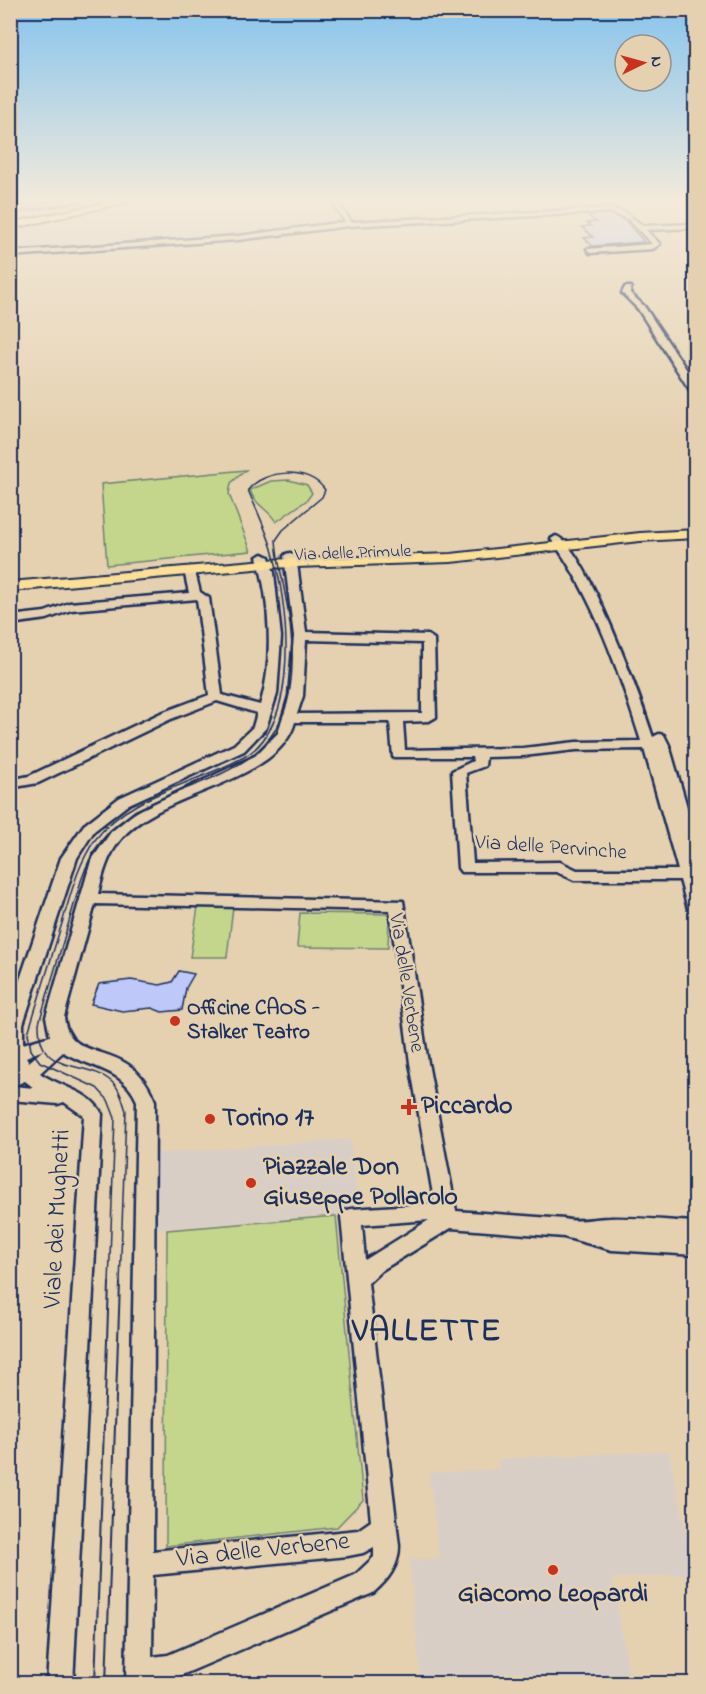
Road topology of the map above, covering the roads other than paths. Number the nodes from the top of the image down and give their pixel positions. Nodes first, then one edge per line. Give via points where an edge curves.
1 (628, 290) dead end
2 (696, 392) edge
3 (696, 527) edge
4 (696, 534) edge
5 (564, 542) junction
6 (289, 559) junction
7 (264, 561) junction
8 (190, 570) junction
9 (10, 579) edge
10 (10, 587) edge
11 (195, 594) junction
12 (10, 620) edge
13 (300, 636) junction
14 (216, 697) junction
15 (266, 711) junction
16 (291, 718) junction
17 (396, 718) junction
18 (656, 745) junction
19 (478, 753) junction
20 (10, 784) edge
21 (692, 871) edge
22 (88, 899) junction
23 (696, 909) edge
24 (62, 1041) junction
25 (13, 1055) edge
26 (19, 1077) edge
27 (10, 1093) edge
28 (75, 1098) junction
29 (448, 1219) junction
30 (574, 1229) junction
31 (696, 1231) edge
32 (696, 1246) edge
33 (357, 1279) junction
34 (383, 1526) junction
35 (139, 1564) junction
36 (139, 1677) edge
37 (60, 1683) edge

1 - 2 street via 626,293
3 - 5 main road, Via delle Primule via 638,530
4 - 5 main road, Via delle Primule
5 - 6 main road, Via delle Primule via 451,558
5 - 18 street
6 - 7 main road, Via delle Primule
6 - 13 street
7 - 8 main road, Via delle Primule
7 - 9 main road, Via delle Primule
7 - 15 street via 275,637
8 - 10 main road, Via delle Primule
8 - 11 street
11 - 12 street via 69,608
11 - 14 street via 203,598
13 - 16 street
13 - 17 street via 428,639 429,717
14 - 15 street
14 - 20 street via 166,716 33,780
15 - 25 street via 259,728 239,748 124,801 77,843 14,1024
16 - 17 street
16 - 22 street via 285,734 260,759 141,815 116,835 99,861
17 - 19 street via 398,754
18 - 19 street
18 - 21 street
19 - 21 street, Via delle Pervinche via 480,763 459,771 466,868 560,867 574,875
21 - 23 street
22 - 24 street via 55,1017 56,1032
22 - 29 street, Via delle Verbene via 397,905 408,1000
24 - 25 street via 40,1044
24 - 26 street via 42,1064
24 - 35 street via 124,1071 134,1079 146,1101
25 - 26 street, Viale dei Mughetti
26 - 28 street, Viale dei Mughetti
27 - 28 street
28 - 37 street, Viale dei Mughetti via 93,1114 93,1134
29 - 30 street, Via delle Verbene
29 - 33 street
29 - 33 street, Via delle Verbene via 429,1212 351,1217
30 - 31 street, Via delle Verbene via 611,1226
30 - 32 street, Via delle Verbene via 612,1241
33 - 34 street, Via delle Verbene
34 - 35 street, Via delle Verbene via 363,1541 348,1544
34 - 36 street, Via delle Verbene via 389,1551 380,1570 364,1584
35 - 36 street

